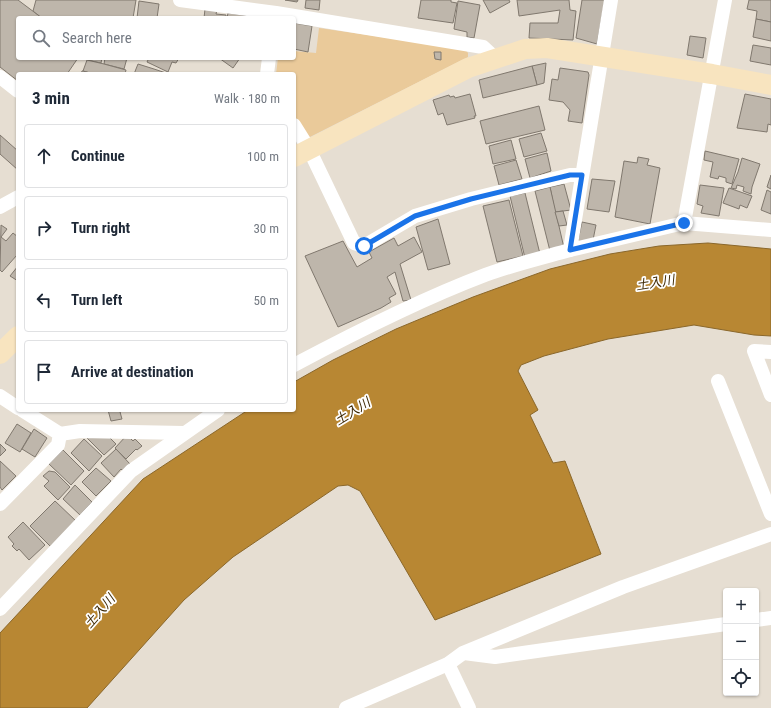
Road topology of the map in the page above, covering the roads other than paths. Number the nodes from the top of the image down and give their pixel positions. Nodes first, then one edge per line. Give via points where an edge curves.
1 (180, 0) edge
2 (611, 0) edge
3 (725, 0) edge
4 (276, 10) edge
5 (602, 57) junction
6 (496, 59) junction
7 (269, 60) edge
8 (267, 72) edge
9 (712, 74) junction
10 (0, 77) edge
11 (771, 85) edge
12 (16, 89) edge
13 (296, 132) edge
14 (302, 153) edge
15 (582, 175) junction
16 (16, 198) edge
17 (0, 207) edge
18 (684, 223) junction
19 (771, 230) edge
20 (570, 250) junction
21 (16, 338) edge
22 (771, 352) edge
23 (0, 354) edge
24 (296, 364) edge
25 (718, 381) dead end
26 (771, 395) edge
27 (0, 396) edge
28 (16, 407) edge
29 (25, 412) edge
30 (215, 412) edge
31 (60, 434) junction
32 (184, 434) junction
33 (0, 504) edge
34 (771, 514) edge
35 (771, 534) edge
36 (0, 609) edge
37 (771, 618) edge
38 (759, 620) edge
39 (723, 624) edge
40 (463, 653) junction
41 (448, 664) junction
42 (346, 708) edge
43 (469, 708) edge

1 - 4 street
2 - 5 street
3 - 9 street
4 - 6 street via 483,47
5 - 6 street via 547,48 525,49
5 - 9 street
5 - 15 street
6 - 14 street via 468,68
7 - 8 street
9 - 11 street
9 - 18 street
10 - 12 street
13 - 14 street
14 - 15 street via 354,243 364,246 415,216 478,197 570,175
15 - 20 street
16 - 17 street
18 - 19 street
18 - 20 street
20 - 24 street via 486,275 434,296
21 - 23 street
22 - 26 street via 754,351
25 - 34 street
27 - 28 street
29 - 31 street
30 - 32 street
31 - 32 street via 80,431
31 - 33 street via 58,445
32 - 36 street via 131,471
35 - 40 street via 623,587
37 - 38 street
39 - 40 street via 495,657
40 - 41 street
41 - 42 street
41 - 43 street

